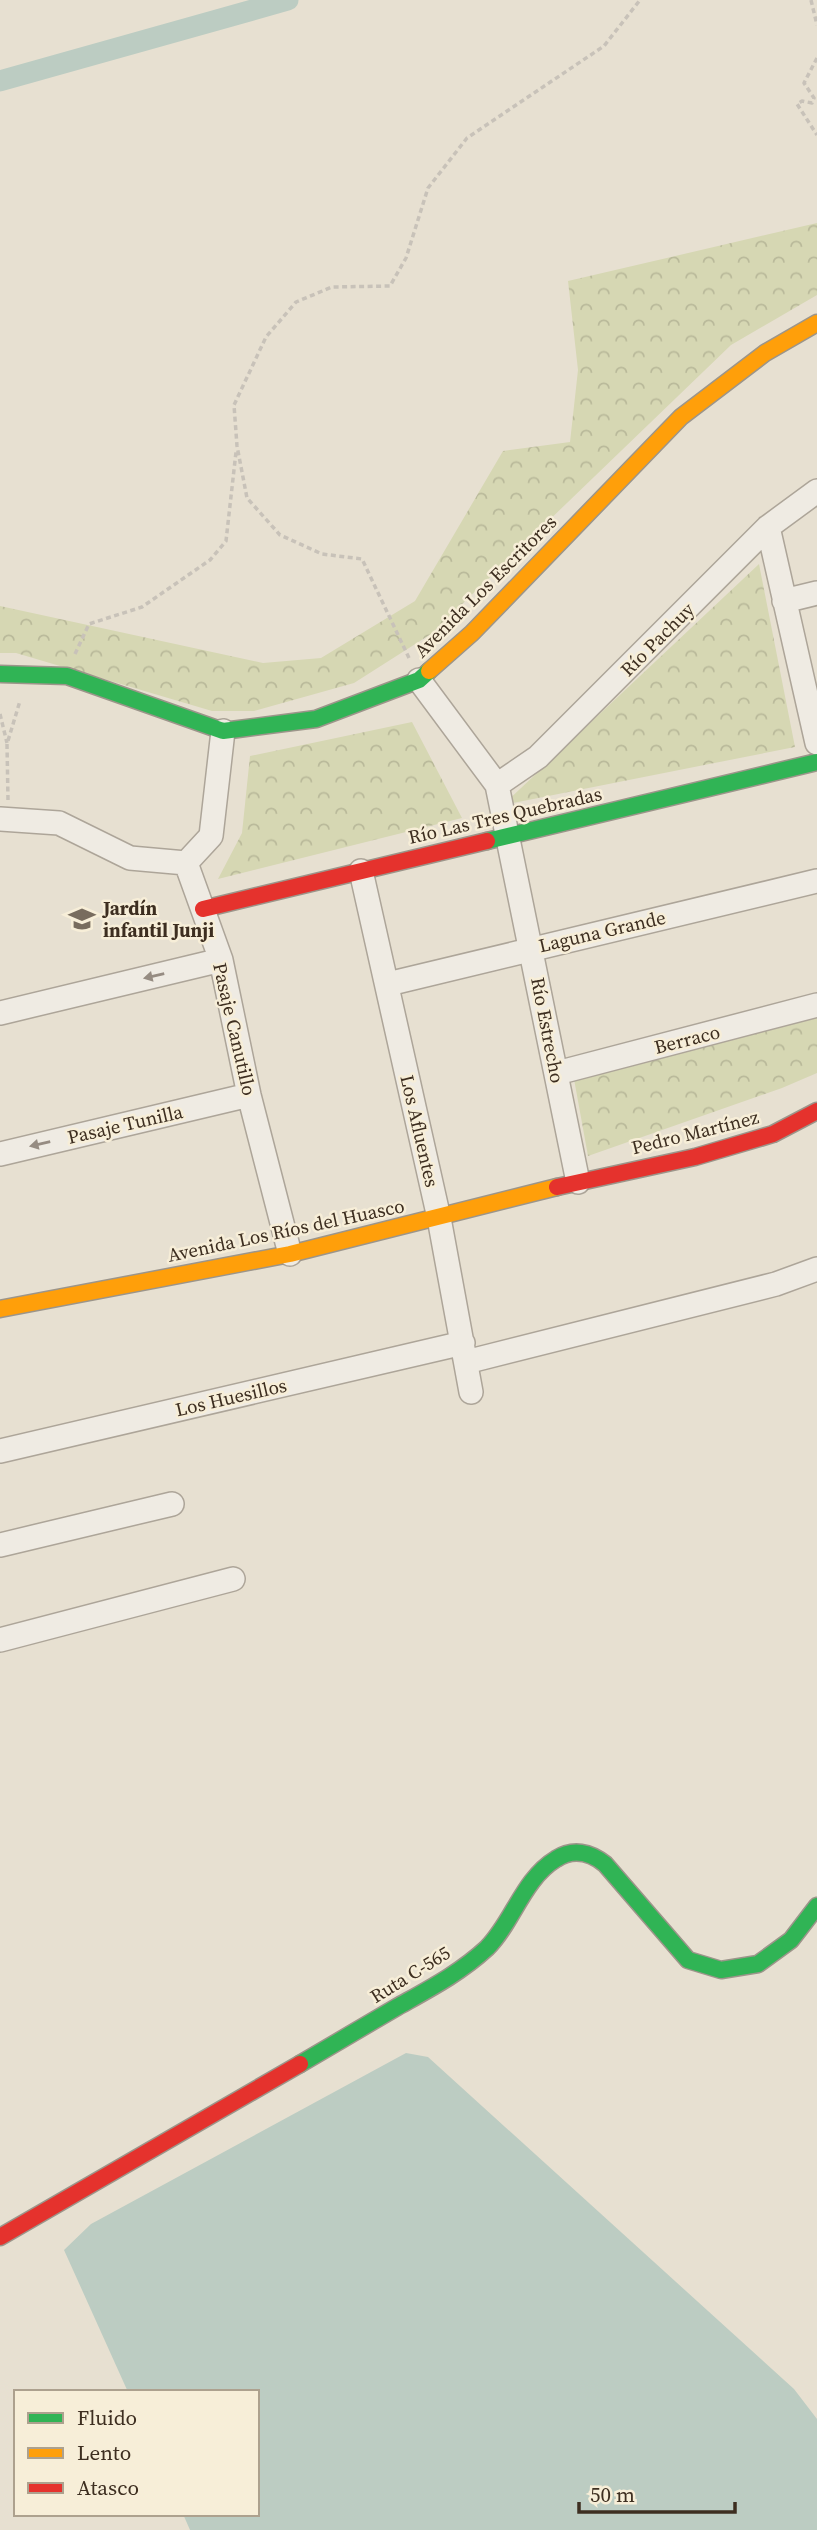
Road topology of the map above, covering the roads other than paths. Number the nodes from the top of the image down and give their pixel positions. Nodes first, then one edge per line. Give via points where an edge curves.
1 (817, 323) edge
2 (817, 491) edge
3 (768, 527) junction
4 (817, 593) edge
5 (785, 601) junction
6 (0, 674) edge
7 (419, 680) junction
8 (223, 732) junction
9 (817, 743) edge
10 (817, 762) edge
11 (497, 786) junction
12 (4, 819) edge
13 (506, 836) junction
14 (186, 863) junction
15 (361, 871) junction
16 (817, 881) edge
17 (202, 909) junction
18 (531, 948) junction
19 (221, 960) junction
20 (388, 984) junction
21 (817, 1005) edge
22 (0, 1013) edge
23 (557, 1073) junction
24 (250, 1095) junction
25 (817, 1111) edge
26 (0, 1154) edge
27 (578, 1182) junction
28 (439, 1218) junction
29 (290, 1254) junction
30 (817, 1269) edge
31 (0, 1309) edge
32 (464, 1353) junction
33 (471, 1392) dead end
34 (0, 1451) edge
35 (172, 1504) dead end
36 (0, 1545) edge
37 (233, 1579) dead end
38 (0, 1640) edge
39 (817, 1906) edge
40 (0, 2236) edge

1 - 7 street, Avenida Los Escritores via 765,353 681,417 472,633
2 - 3 street, Río Pachuy
3 - 5 street
3 - 11 street, Río Pachuy via 538,757
4 - 5 street
5 - 9 street
6 - 8 street, Avenida Los Escritores via 67,676
7 - 8 street, Avenida Los Escritores via 316,719
7 - 11 street
8 - 14 street via 211,836
10 - 13 street, Río Las Tres Quebradas
11 - 13 street
12 - 14 street via 59,823 130,858
13 - 15 street, Río Las Tres Quebradas
13 - 18 street, Río Estrecho
14 - 17 street, Pasaje Canutillo
15 - 17 street, Río Las Tres Quebradas
15 - 20 street, Los Afluentes
16 - 18 street, Laguna Grande
17 - 19 street, Pasaje Canutillo
18 - 20 street, Laguna Grande
18 - 23 street, Río Estrecho
19 -> 22 street
19 - 24 street, Pasaje Canutillo
20 - 28 street, Los Afluentes
21 - 23 street, Berraco
23 - 27 street, Río Estrecho
24 -> 26 street, Pasaje Tunilla
24 - 29 street, Pasaje Canutillo
25 - 27 street, Pedro Martínez via 773,1134 695,1157
27 - 28 street, Avenida Los Ríos del Huasco
28 - 29 street, Avenida Los Ríos del Huasco
28 - 32 street, Los Afluentes
29 - 31 street, Avenida Los Ríos del Huasco
30 - 32 street, Los Huesillos via 776,1284
32 - 33 street, Los Afluentes
32 - 34 street, Los Huesillos
35 - 36 street
37 - 38 street
39 - 40 street, Ruta C-565 via 792,1940 758,1964 722,1970 688,1960 605,1864 589,1853 556,1858 543,1868 496,1938 452,1976

